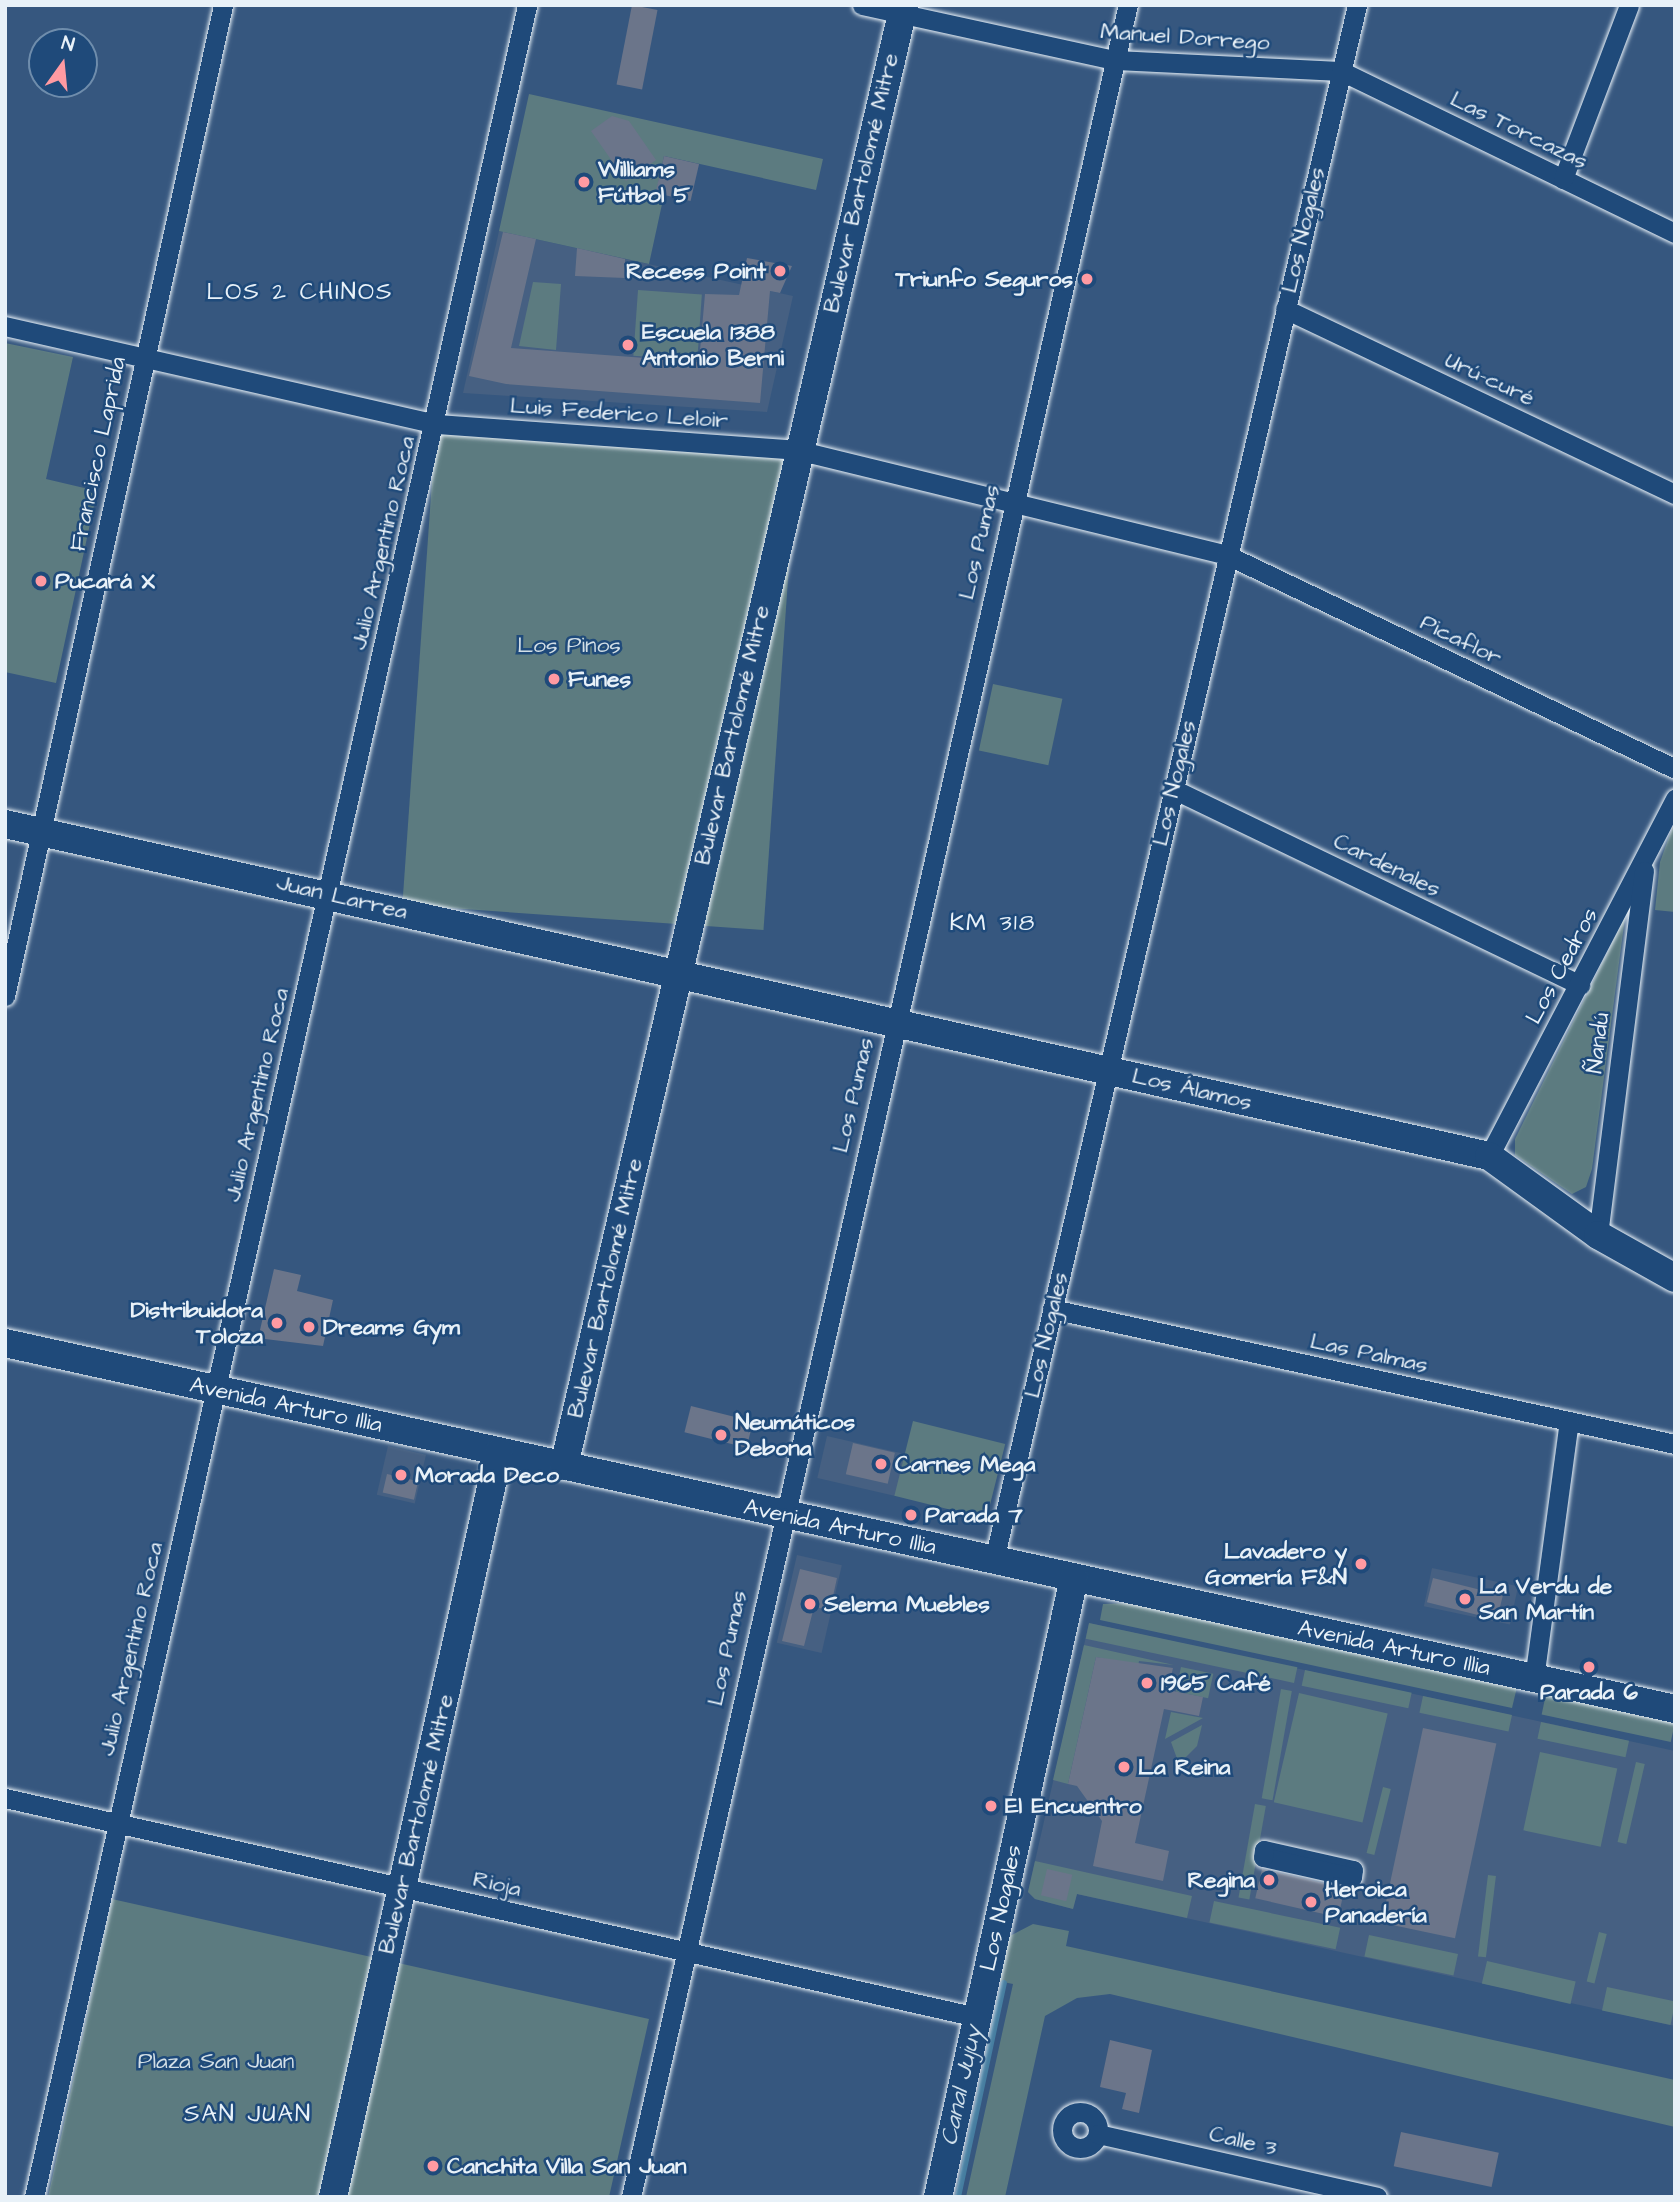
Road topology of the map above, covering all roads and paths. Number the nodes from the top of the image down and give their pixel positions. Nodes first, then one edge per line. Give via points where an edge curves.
1 (223, 5) edge
2 (527, 5) edge
3 (862, 5) edge
4 (1128, 5) edge
5 (1356, 5) edge
6 (1629, 5) edge
7 (903, 10) edge
8 (1115, 60) junction
9 (1341, 71) junction
10 (1563, 179) junction
11 (1675, 233) edge
12 (1285, 309) junction
13 (5, 326) edge
14 (144, 357) junction
15 (436, 424) junction
16 (797, 450) junction
17 (1675, 494) edge
18 (1013, 504) junction
19 (1227, 555) junction
20 (1675, 769) edge
21 (1173, 789) junction
22 (1675, 798) edge
23 (5, 824) edge
24 (41, 832) junction
25 (1646, 858) junction
26 (328, 894) junction
27 (678, 973) junction
28 (1580, 985) junction
29 (5, 996) edge
30 (895, 1022) junction
31 (1108, 1070) junction
32 (1489, 1156) junction
33 (1598, 1235) junction
34 (1675, 1278) edge
35 (1052, 1309) junction
36 (5, 1343) edge
37 (213, 1389) junction
38 (1569, 1421) junction
39 (1675, 1444) edge
40 (499, 1452) junction
41 (564, 1466) junction
42 (782, 1514) junction
43 (994, 1560) junction
44 (1074, 1578) junction
45 (1534, 1679) junction
46 (1675, 1710) edge
47 (5, 1798) edge
48 (117, 1823) junction
49 (1262, 1853) dead end
50 (1355, 1875) dead end
51 (402, 1888) junction
52 (686, 1951) junction
53 (977, 2017) junction
54 (1098, 2134) dead end
55 (34, 2197) edge
56 (333, 2197) edge
57 (631, 2197) edge
58 (938, 2197) edge
59 (1377, 2197) edge

1 - 14 street, Francisco Laprida
2 - 15 street, Julio Argentino Roca
3 - 7 street, Manuel Dorrego
4 - 8 street, Los Pumas
5 - 9 street, Los Nogales
6 - 10 street
7 - 8 street, Manuel Dorrego
7 - 16 street, Bulevar Bartolomé Mitre
8 - 9 street, Manuel Dorrego
8 - 18 street, Los Pumas
9 - 10 street, Las Torcazas
9 - 12 street, Los Nogales
10 - 11 street, Las Torcazas
12 - 17 street, Urú-curé
12 - 19 street, Los Nogales
13 - 14 street, Luis Federico Leloir
14 - 15 street, Luis Federico Leloir
14 - 24 street, Francisco Laprida
15 - 16 street, Luis Federico Leloir
15 - 26 street, Julio Argentino Roca
16 - 18 street, Luis Federico Leloir
16 - 27 street, Bulevar Bartolomé Mitre
18 - 19 street, Luis Federico Leloir
18 - 30 street, Los Pumas
19 - 20 street, Picaflor
19 - 21 street, Los Nogales
21 - 28 street, Cardenales
21 - 31 street, Los Nogales
22 - 25 street, Los Cedros
23 - 24 street, Juan Larrea
24 - 26 street, Juan Larrea
24 - 29 street, Francisco Laprida
25 - 28 street, Los Cedros
25 - 33 street, Ñandú
26 - 27 street, Juan Larrea
26 - 37 street, Julio Argentino Roca
27 - 30 street, Los Álamos
27 - 41 street, Bulevar Bartolomé Mitre
28 - 32 street, Los Cedros
30 - 31 street, Los Álamos
30 - 42 street, Los Pumas
31 - 32 street, Los Álamos
31 - 35 street, Los Nogales
32 - 33 street, Los Álamos
33 - 34 street, Los Álamos
35 - 38 street, Las Palmas
35 - 43 street, Los Nogales
36 - 37 street, Avenida Arturo Illia
37 - 40 street, Avenida Arturo Illia
37 - 48 street, Julio Argentino Roca
38 - 39 street, Las Palmas
38 - 45 street
40 - 41 street, Avenida Arturo Illia
40 - 51 street, Bulevar Bartolomé Mitre
41 - 42 street, Avenida Arturo Illia
42 - 43 street, Avenida Arturo Illia
42 - 52 street, Los Pumas
43 - 44 street, Avenida Arturo Illia
44 - 45 street, Avenida Arturo Illia
44 - 53 street, Los Nogales
45 - 46 street, Avenida Arturo Illia
47 - 48 street, Rioja
48 - 51 street, Rioja
48 - 55 street, Julio Argentino Roca
49 - 50 street
51 - 52 street, Rioja
51 - 56 street, Bulevar Bartolomé Mitre
52 - 53 street, Rioja
52 - 57 street, Los Pumas
53 - 58 street, Los Nogales
54 - 59 street, Calle 3

